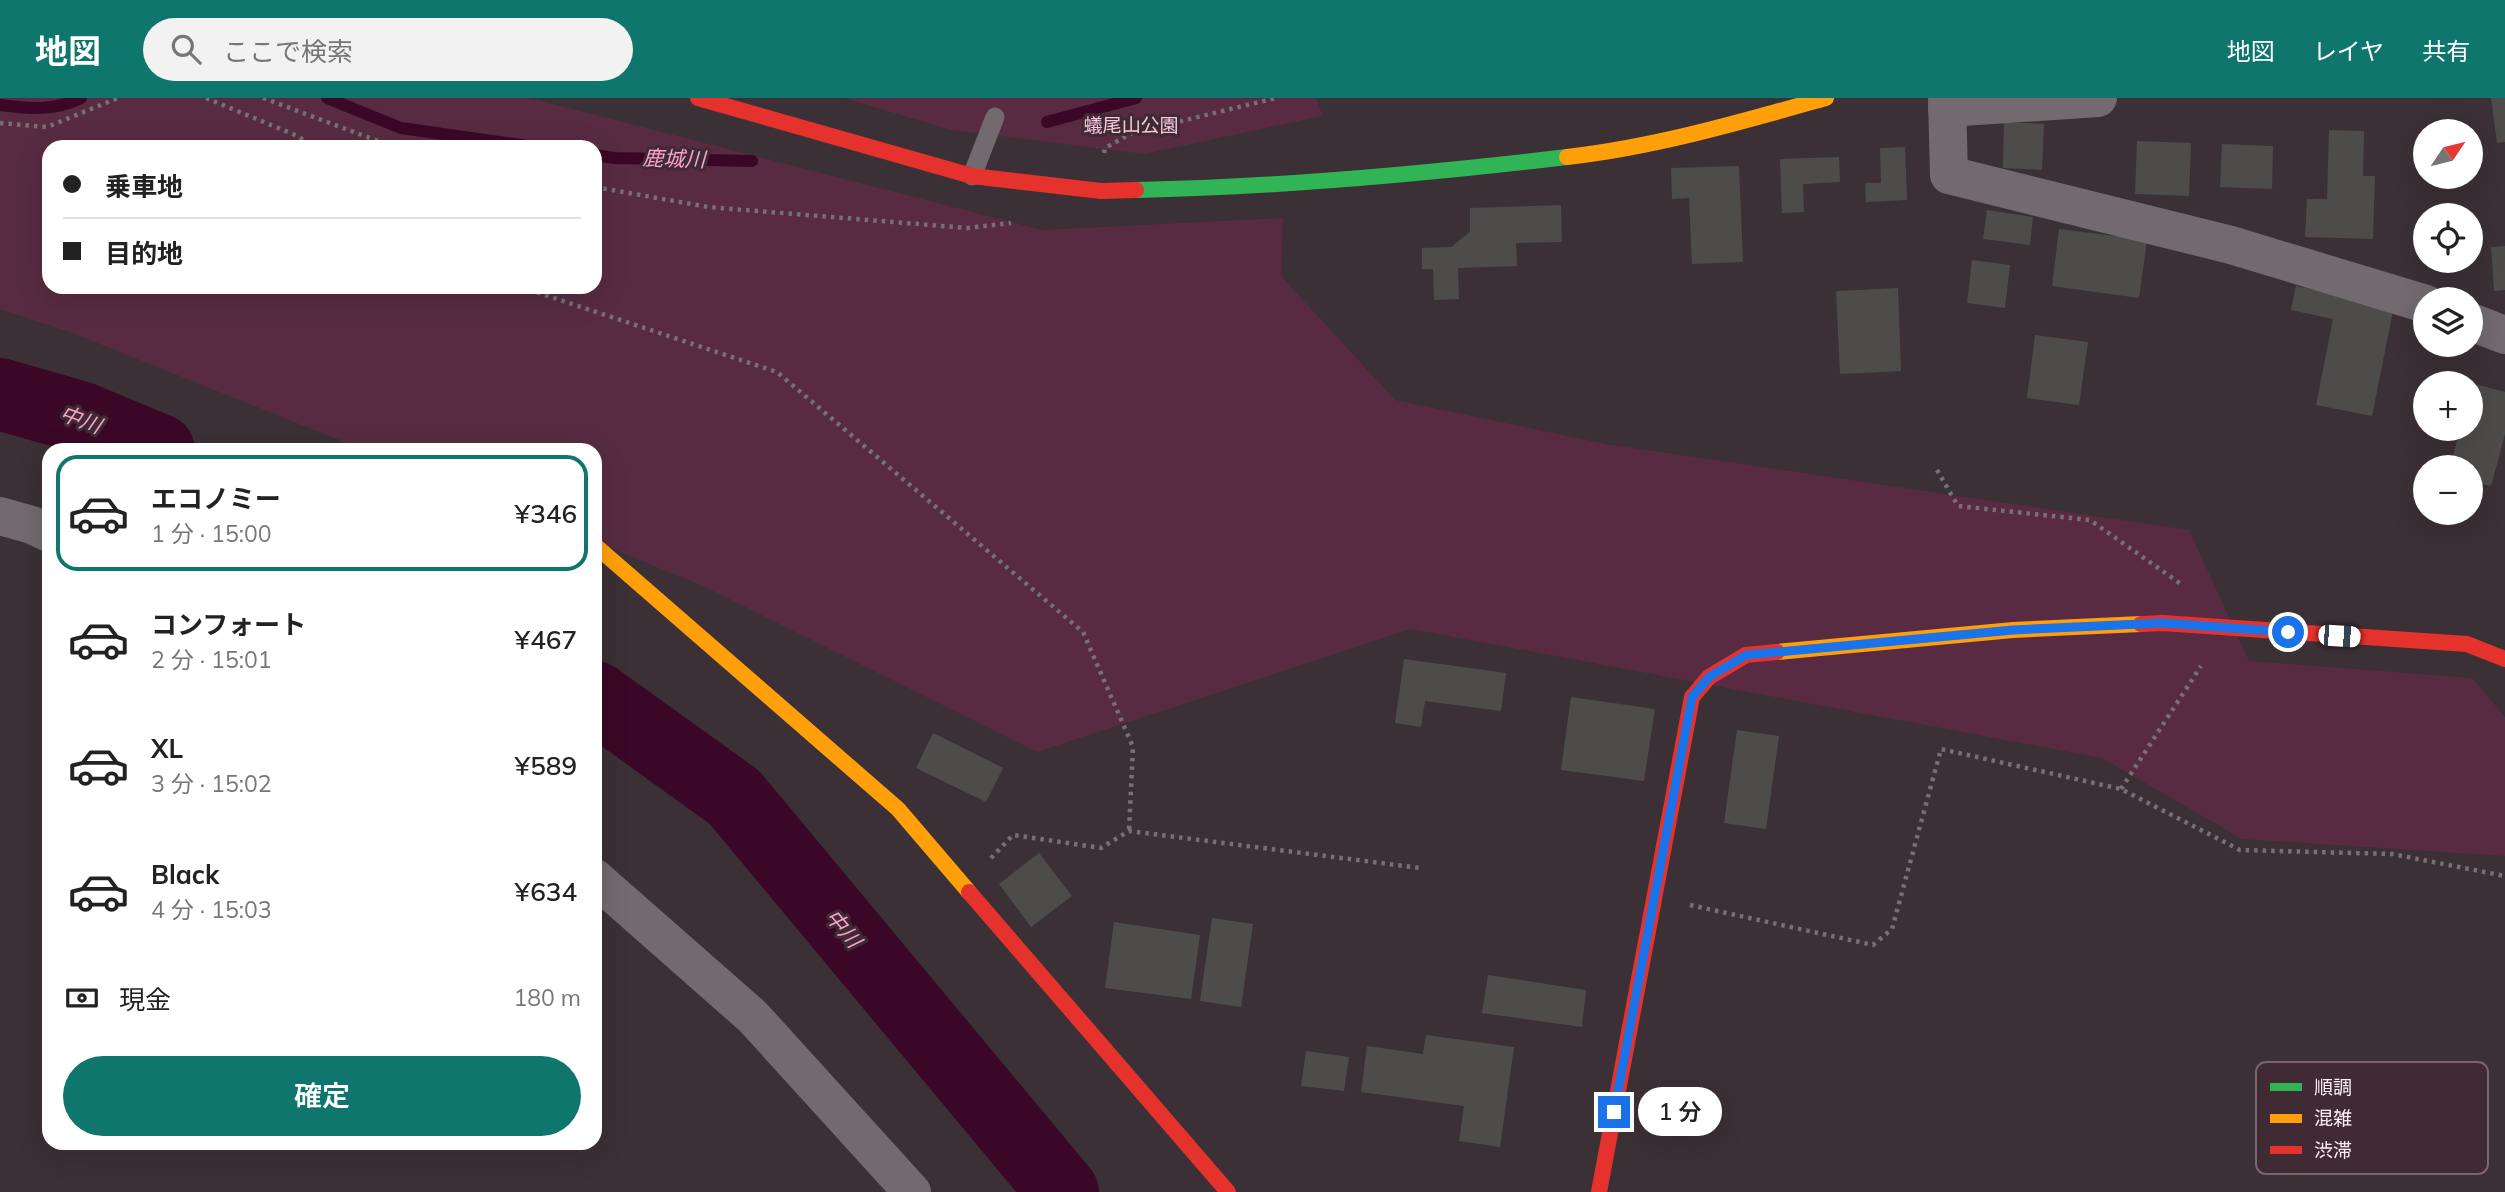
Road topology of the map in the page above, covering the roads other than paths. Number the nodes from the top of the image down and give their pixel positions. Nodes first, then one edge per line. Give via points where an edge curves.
1 (698, 98) edge
2 (1826, 98) edge
3 (2098, 98) edge
4 (1947, 103) edge
5 (995, 117) dead end
6 (972, 176) junction
7 (2413, 300) edge
8 (2483, 327) edge
9 (2505, 335) edge
10 (0, 516) edge
11 (42, 530) edge
12 (602, 551) edge
13 (2505, 659) edge
14 (602, 884) edge
15 (912, 1192) edge
16 (1228, 1192) edge
17 (1599, 1192) edge

1 - 6 street
2 - 6 street via 1603,153 1443,172 1101,191
3 - 4 street
4 - 7 street via 1950,175 2231,245
5 - 6 lane
8 - 9 street
10 - 11 street
12 - 16 street via 898,809
13 - 17 street via 2467,644 2163,623 2013,630 1746,655 1709,677 1692,697
14 - 15 street via 754,1017

